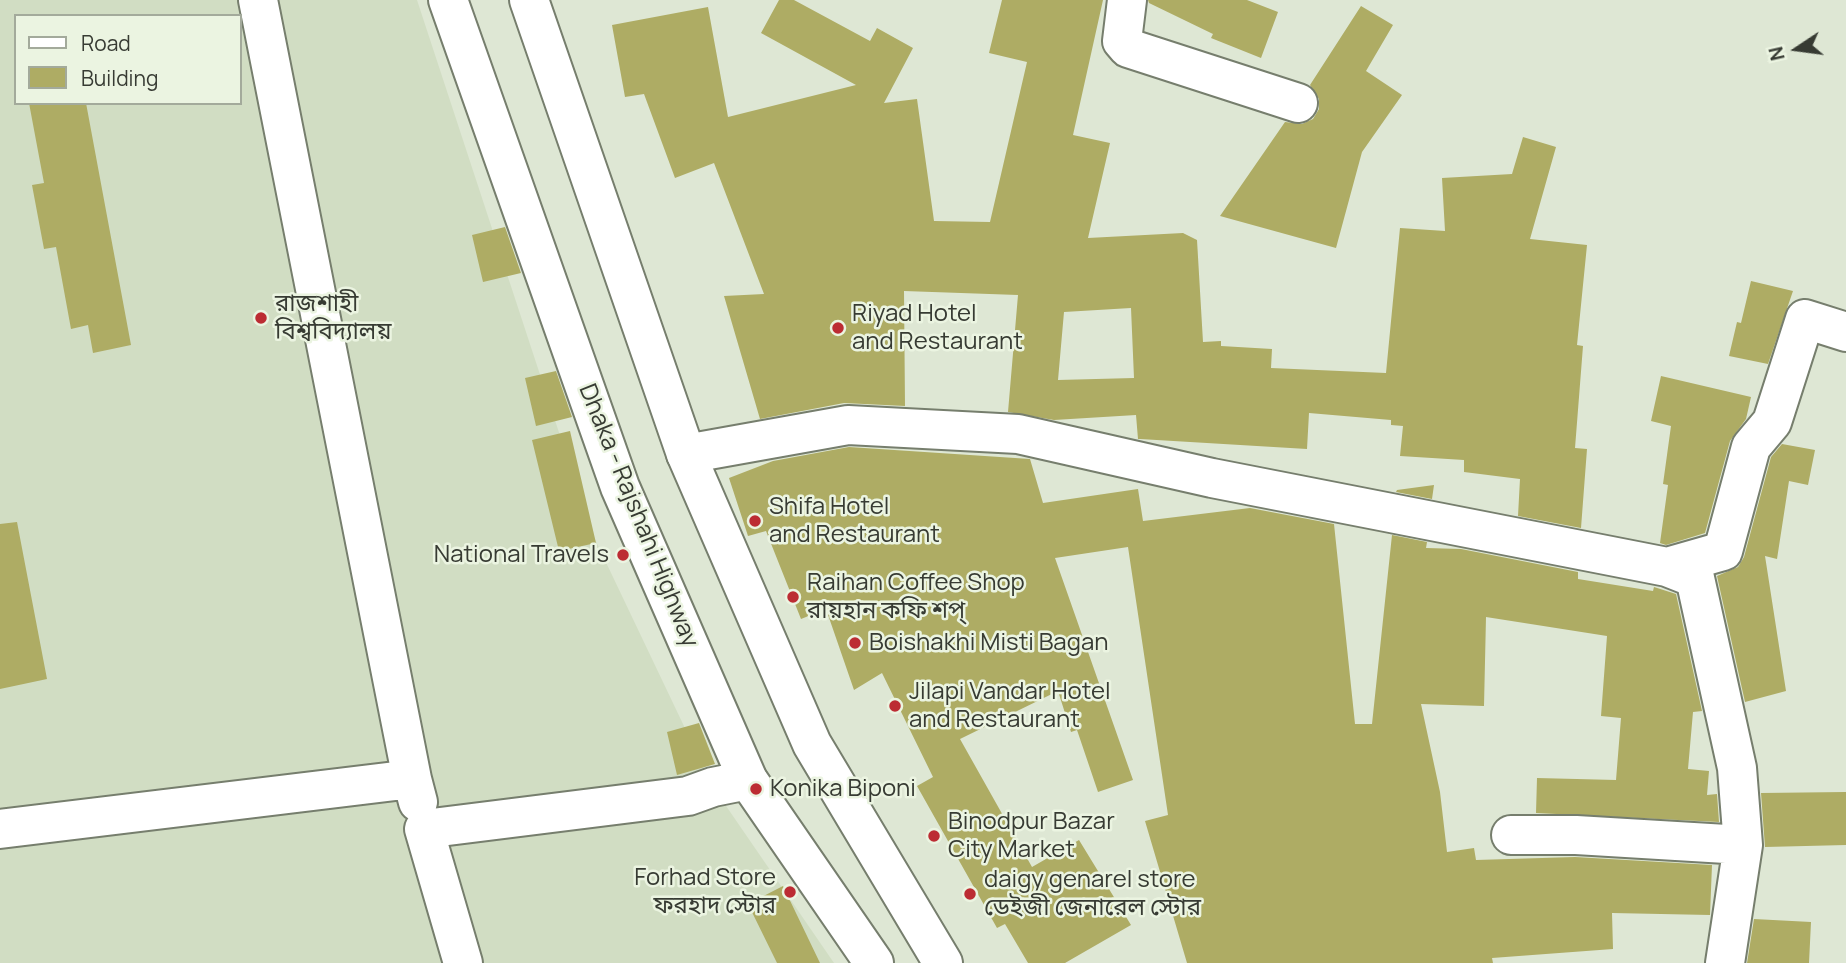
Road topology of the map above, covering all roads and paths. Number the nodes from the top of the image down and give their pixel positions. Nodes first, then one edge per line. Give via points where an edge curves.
1 (258, 0) edge
2 (449, 0) edge
3 (529, 0) edge
4 (1127, 0) edge
5 (1298, 103) dead end
6 (1846, 332) edge
7 (686, 454) junction
8 (1667, 567) junction
9 (412, 779) junction
10 (748, 780) junction
11 (0, 829) edge
12 (425, 829) junction
13 (1511, 835) dead end
14 (1743, 845) junction
15 (463, 963) edge
16 (874, 963) edge
17 (943, 963) edge
18 (1725, 963) edge

1 - 9 main road
2 - 10 main road, Dhaka - Rajshahi Highway via 620,487
3 - 7 main road
4 - 5 main road via 1122,41 1128,48
6 - 8 main road via 1805,319 1772,422 1751,447 1723,551
7 - 8 main road via 848,425 1018,434 1212,478
7 - 17 main road via 812,744
8 - 14 main road via 1695,578 1737,768
9 - 11 main road
9 - 12 main road
10 - 12 main road via 688,796
10 - 16 main road, Dhaka - Rajshahi Highway
12 - 15 main road
13 - 14 main road
14 - 18 main road

